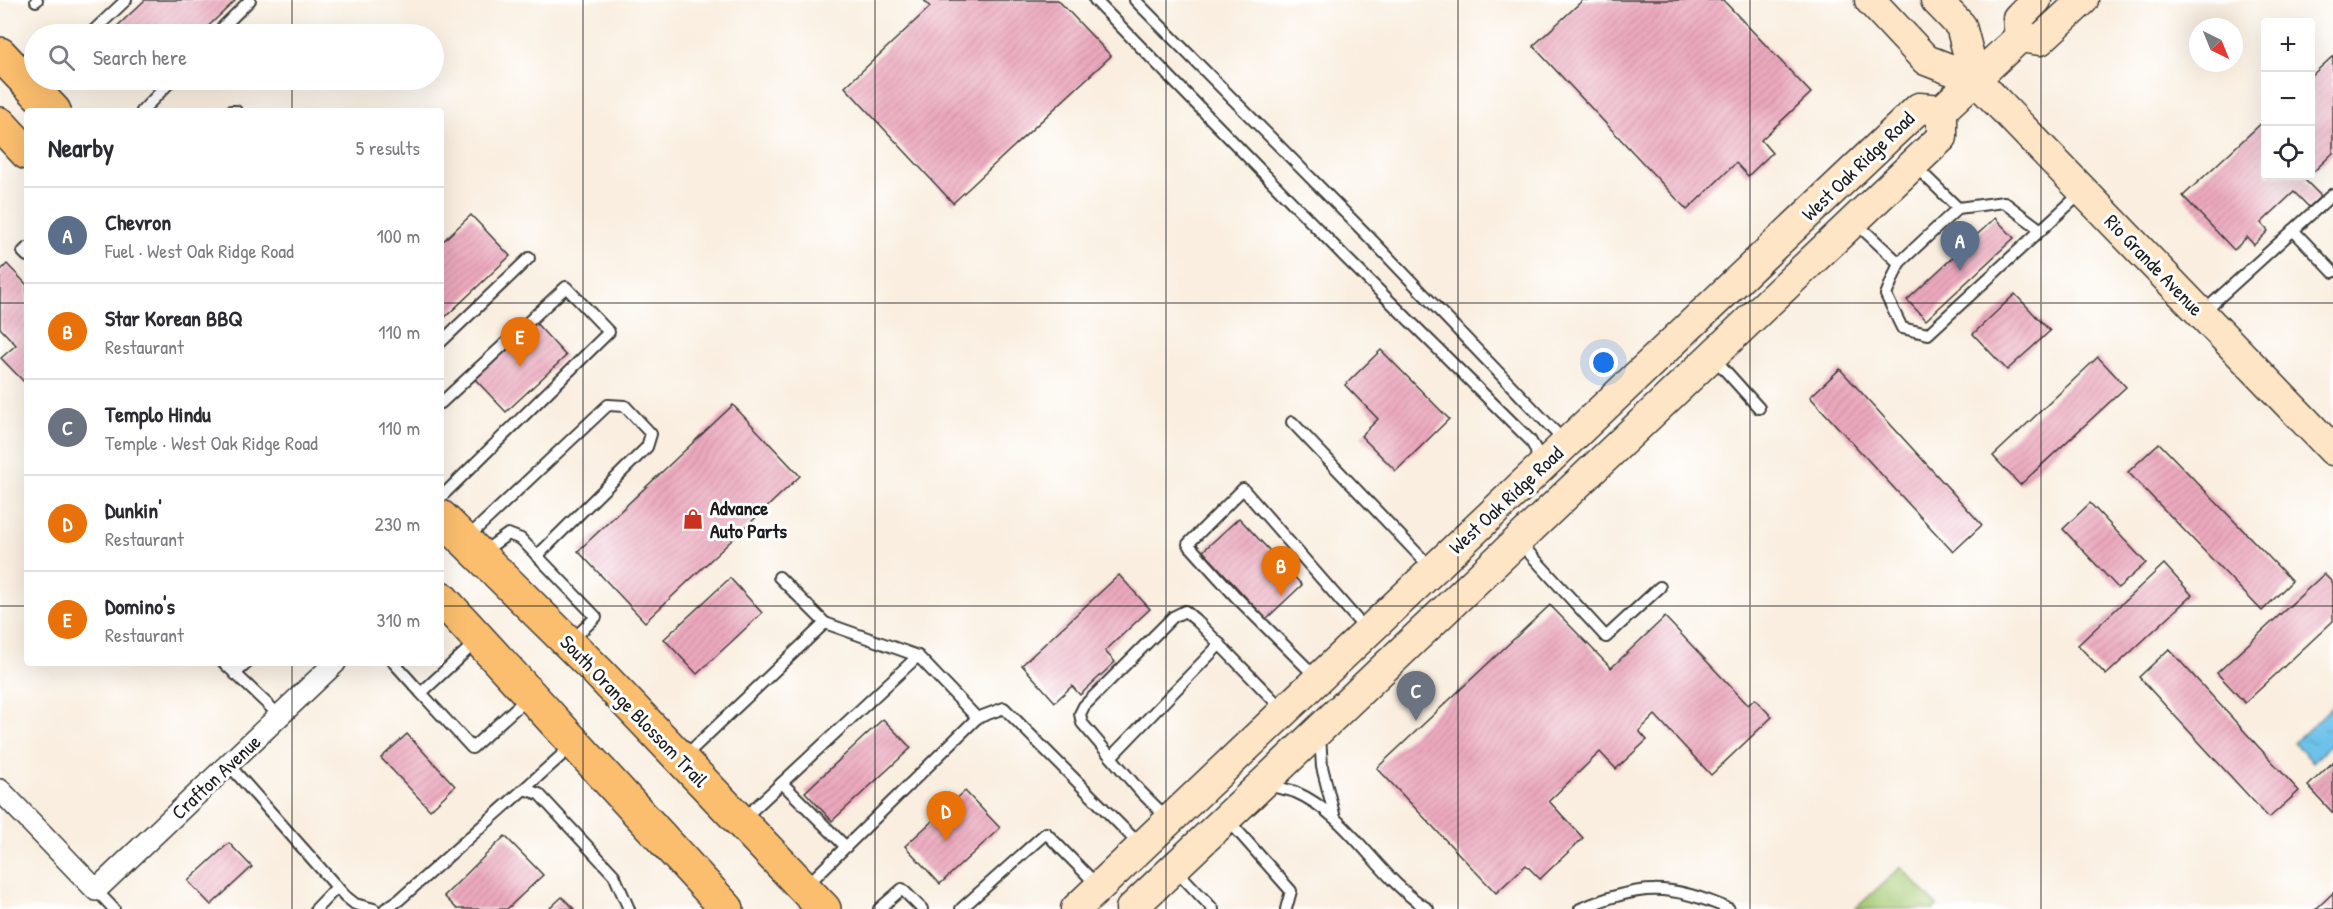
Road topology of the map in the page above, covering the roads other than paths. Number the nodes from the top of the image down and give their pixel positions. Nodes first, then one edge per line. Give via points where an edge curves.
1 (126, 0) edge
2 (250, 0) edge
3 (1095, 0) edge
4 (1135, 0) edge
5 (1870, 0) edge
6 (1936, 0) edge
7 (2036, 0) edge
8 (2083, 0) edge
9 (101, 24) edge
10 (226, 24) edge
11 (2020, 37) junction
12 (0, 54) edge
13 (24, 75) edge
14 (1975, 80) junction
15 (162, 90) edge
16 (144, 108) edge
17 (1942, 110) junction
18 (0, 124) edge
19 (24, 150) edge
20 (1913, 164) junction
21 (2083, 191) junction
22 (2333, 194) edge
23 (1958, 208) junction
24 (1853, 221) junction
25 (1798, 223) junction
26 (2042, 230) junction
27 (2293, 230) junction
28 (529, 258) dead end
29 (1899, 263) junction
30 (2333, 272) edge
31 (2202, 313) junction
32 (444, 339) edge
33 (1712, 356) junction
34 (444, 400) edge
35 (1759, 408) dead end
36 (1292, 422) dead end
37 (1566, 443) junction
38 (2333, 450) edge
39 (1537, 471) junction
40 (444, 494) edge
41 (444, 520) edge
42 (1518, 541) junction
43 (472, 548) junction
44 (537, 556) junction
45 (1432, 569) junction
46 (779, 577) dead end
47 (1660, 587) dead end
48 (444, 601) edge
49 (825, 623) junction
50 (1368, 631) junction
51 (1423, 631) junction
52 (480, 639) junction
53 (568, 644) junction
54 (1220, 644) junction
55 (918, 656) junction
56 (228, 666) edge
57 (244, 666) edge
58 (332, 666) edge
59 (397, 666) edge
60 (235, 674) junction
61 (1317, 679) junction
62 (421, 693) junction
63 (530, 695) junction
64 (1283, 710) junction
65 (280, 716) junction
66 (977, 718) junction
67 (1320, 729) junction
68 (574, 744) junction
69 (1111, 757) junction
70 (681, 760) junction
71 (229, 765) junction
72 (782, 783) junction
73 (1262, 784) junction
74 (524, 789) junction
75 (0, 790) edge
76 (1227, 818) junction
77 (1335, 818) junction
78 (1170, 821) junction
79 (740, 822) junction
80 (846, 847) junction
81 (1142, 847) junction
82 (1174, 868) junction
83 (338, 887) junction
84 (1099, 887) junction
85 (96, 890) junction
86 (814, 899) edge
87 (392, 907) edge
88 (114, 909) edge
89 (315, 909) edge
90 (374, 909) edge
91 (629, 909) edge
92 (727, 909) edge
93 (879, 909) edge
94 (922, 909) edge
95 (961, 909) edge
96 (1076, 909) edge
97 (1131, 909) edge
98 (1213, 909) edge
99 (1286, 909) edge
100 (1428, 909) edge
101 (1580, 909) edge
102 (1729, 909) edge

1 - 9 lane
2 - 10 lane
3 - 39 lane via 1530,440 1536,450
4 - 37 lane
5 - 14 street, Rio Grande Avenue via 1926,60
6 - 14 street, Rio Grande Avenue via 1961,26
7 - 11 street via 2018,18
8 - 11 street via 2040,40
11 - 14 street, West Oak Ridge Road
12 - 13 main road
14 - 17 street, West Oak Ridge Road
14 - 21 street, Rio Grande Avenue
15 - 16 lane
17 - 20 street, West Oak Ridge Road via 1941,137
17 - 25 street, West Oak Ridge Road via 1919,108
18 - 19 main road
20 - 23 lane
20 - 24 street, West Oak Ridge Road
21 - 26 lane
21 - 31 street, Rio Grande Avenue
22 - 27 lane
23 - 26 lane via 2004,202
23 - 29 lane
24 - 29 lane
24 - 33 street, West Oak Ridge Road
25 - 33 street via 1786,259 1711,333 1705,348
25 - 37 street, West Oak Ridge Road
26 - 29 lane via 1928,334 1902,328 1886,295
27 - 30 lane
27 - 31 lane
28 - 32 lane
31 - 38 street, Rio Grande Avenue
33 - 35 lane
33 - 42 street, West Oak Ridge Road
34 - 40 lane via 566,287 609,332
36 - 45 lane
37 - 39 street, West Oak Ridge Road
37 - 51 street via 1573,455 1571,466 1438,597
39 - 45 street, West Oak Ridge Road
41 - 43 main road, South Orange Blossom Trail
42 - 47 lane via 1606,637
42 - 51 street, West Oak Ridge Road
43 - 44 lane via 508,534 521,539
43 - 44 lane via 608,405 626,406 651,434 648,447
43 - 53 main road, South Orange Blossom Trail
44 - 53 lane via 596,618
45 - 50 street, West Oak Ridge Road
46 - 49 lane
48 - 52 main road
49 - 55 lane
49 - 70 lane
50 - 61 street, West Oak Ridge Road
50 - 61 lane via 1243,489 1188,544
51 - 67 street, West Oak Ridge Road
52 - 62 lane
52 - 63 main road
53 - 70 main road, South Orange Blossom Trail
54 - 64 lane
54 - 69 lane
54 - 69 lane via 1185,611 1173,617 1084,706 1080,714 1082,723
55 - 66 lane
55 - 72 lane
56 - 60 lane
57 - 60 lane
58 - 65 street, Crafton Avenue
59 - 62 lane
60 - 65 lane
61 - 64 street, West Oak Ridge Road
62 - 63 lane via 472,748
63 - 68 main road
64 - 78 street, West Oak Ridge Road
65 - 71 street, Crafton Avenue
66 - 80 lane
66 - 81 lane via 1004,708
67 - 73 street, West Oak Ridge Road
67 - 77 lane via 1322,767
68 - 74 lane
68 - 92 main road
69 - 78 lane
70 - 79 main road, South Orange Blossom Trail
71 - 83 lane
71 - 85 street, Crafton Avenue
72 - 79 lane
72 - 80 lane
73 - 76 street, West Oak Ridge Road
73 - 77 lane via 1296,793
74 - 87 lane
74 - 91 lane via 539,794 614,875
75 - 85 street
76 - 82 street, West Oak Ridge Road
76 - 99 lane via 1291,891
77 - 100 lane via 1411,899
78 - 81 street, West Oak Ridge Road
79 - 86 main road, South Orange Blossom Trail
80 - 86 lane
81 - 84 street, West Oak Ridge Road
82 - 97 street, West Oak Ridge Road
82 - 98 lane
83 - 89 lane
83 - 90 lane via 355,904
84 - 95 lane via 1046,833
84 - 96 street, West Oak Ridge Road
85 - 88 lane
93 - 94 lane via 902,889
101 - 102 lane via 1618,894 1654,888

